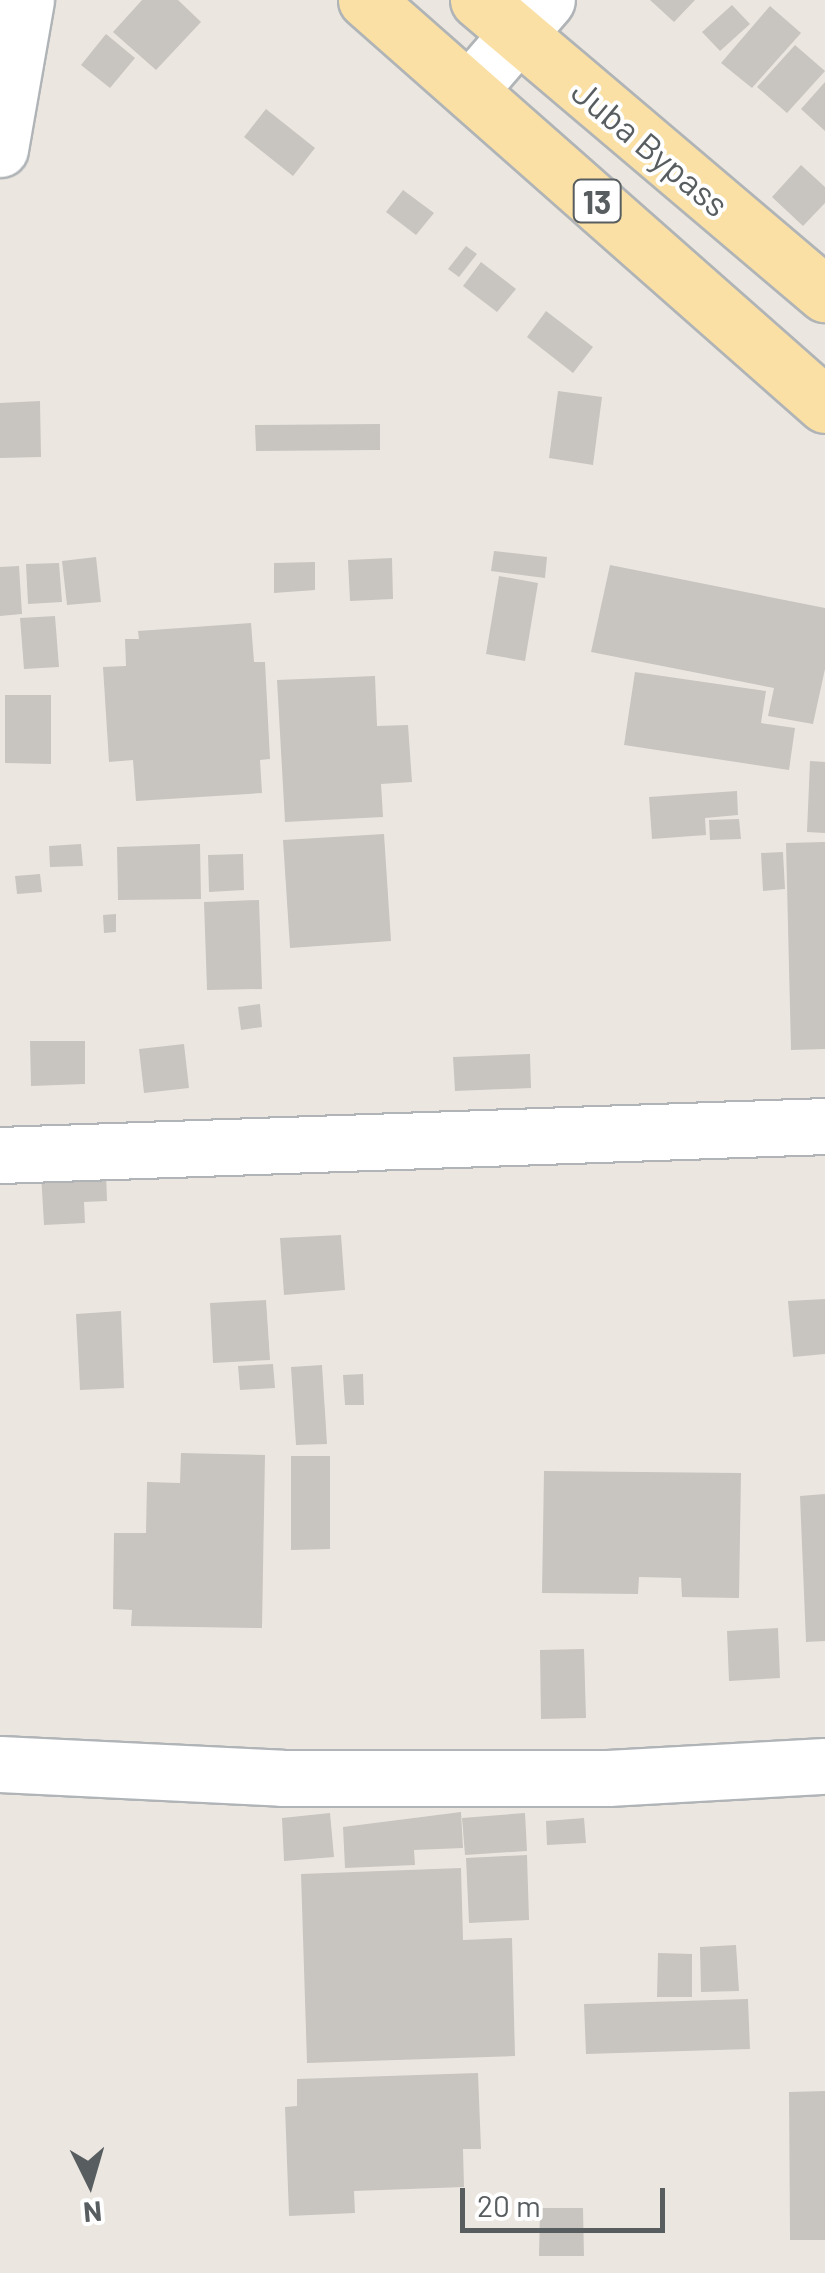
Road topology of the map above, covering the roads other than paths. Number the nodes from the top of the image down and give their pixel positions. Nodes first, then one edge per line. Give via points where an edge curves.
1 (26, 0) edge
2 (366, 0) edge
3 (514, 11) edge
4 (471, 88) junction
5 (0, 149) edge
6 (825, 294) edge
7 (825, 405) edge
8 (825, 1126) edge
9 (0, 1155) edge
10 (0, 1764) edge
11 (825, 1766) edge

1 - 5 street
2 - 4 main road, Juba Bypass / 13
3 - 4 street
3 - 6 main road, Juba Bypass / 13
4 - 7 main road, Juba Bypass / 13
8 - 9 street
10 - 11 street via 282,1778 608,1778

